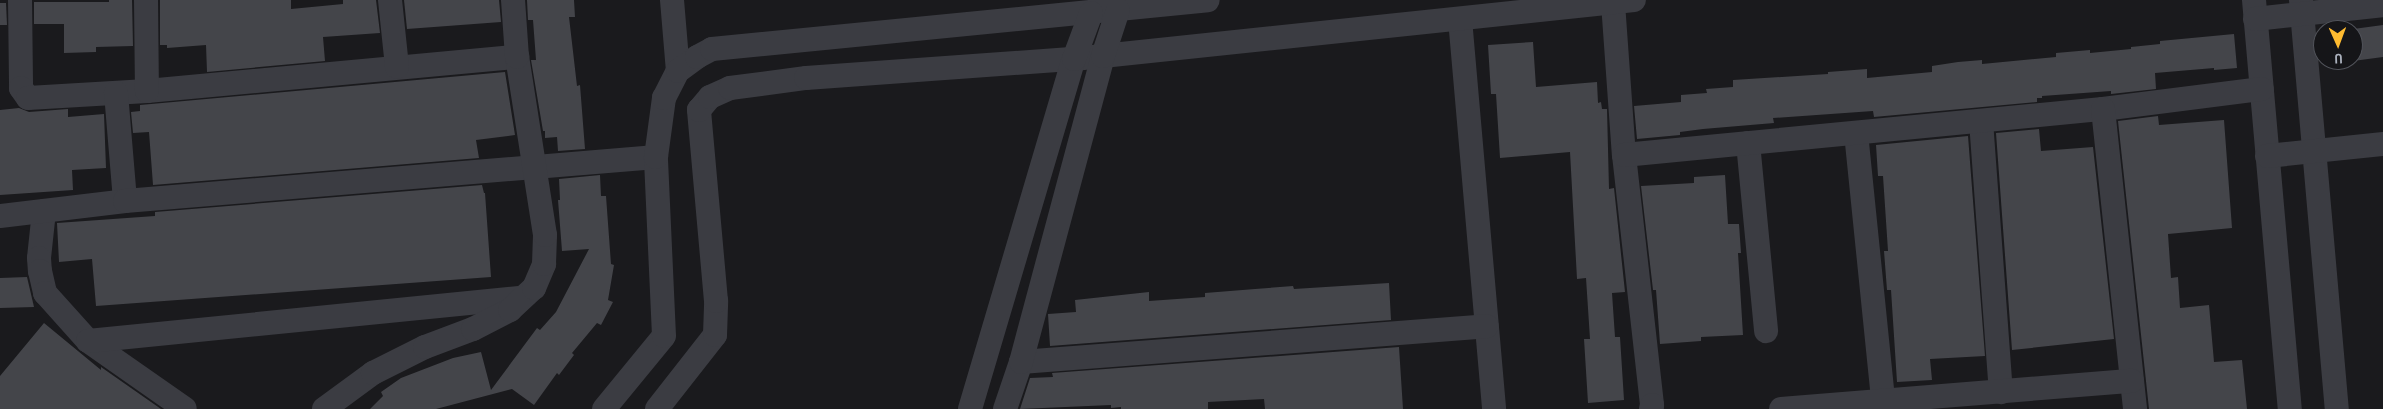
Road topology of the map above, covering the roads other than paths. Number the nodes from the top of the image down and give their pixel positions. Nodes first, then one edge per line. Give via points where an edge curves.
1 (20, 0) edge
2 (146, 0) edge
3 (390, 0) edge
4 (513, 0) edge
5 (672, 0) edge
6 (1208, 0) edge
7 (1623, 1) edge
8 (1540, 5) edge
9 (2383, 5) edge
10 (2301, 7) edge
11 (1118, 10) junction
12 (2255, 10) edge
13 (1091, 13) junction
14 (1460, 19) junction
15 (517, 56) junction
16 (1103, 56) junction
17 (1074, 59) junction
18 (396, 68) junction
19 (678, 71) junction
20 (2262, 89) junction
21 (147, 91) junction
22 (116, 93) junction
23 (2103, 109) junction
24 (1980, 121) junction
25 (1856, 133) junction
26 (1748, 143) junction
27 (2383, 144) edge
28 (2313, 151) junction
29 (1624, 155) junction
30 (2268, 156) junction
31 (656, 157) junction
32 (533, 166) junction
33 (125, 201) junction
34 (44, 211) junction
35 (0, 216) edge
36 (523, 298) junction
37 (1487, 326) junction
38 (1766, 332) dead end
39 (88, 341) junction
40 (1021, 362) junction
41 (2132, 381) junction
42 (2001, 392) junction
43 (1883, 401) junction
44 (185, 409) edge
45 (324, 409) edge
46 (604, 409) edge
47 (658, 409) edge
48 (970, 409) edge
49 (1006, 409) edge
50 (1494, 409) edge
51 (1651, 409) edge
52 (1781, 409) edge
53 (2135, 409) edge
54 (2290, 409) edge
55 (2337, 409) edge

1 - 22 street via 21,88 28,98
2 - 21 street
3 - 18 street
4 - 15 street
5 - 19 street
6 - 11 street
7 - 8 street
7 - 29 street
8 - 14 street
9 - 10 street
10 - 12 street
10 - 28 street
11 - 13 street
11 - 16 street
12 - 20 street
13 - 17 street
13 - 19 street via 712,49
14 - 16 street
14 - 37 street
15 - 18 street
15 - 32 street
16 - 17 street
16 - 40 street
17 - 47 street via 806,78 730,88 710,97 699,110 716,301 715,335
17 - 48 street
18 - 21 street
19 - 31 street via 664,98
20 - 23 street
20 - 30 street
21 - 22 street
22 - 33 street
23 - 24 street
23 - 41 street
24 - 25 street
24 - 42 street
25 - 26 street
25 - 43 street
26 - 29 street
26 - 38 street
27 - 28 street
28 - 30 street
28 - 55 street
29 - 51 street
30 - 54 street
31 - 32 street
31 - 46 street via 664,336
32 - 33 street
32 - 36 street via 545,235 544,264 534,288
33 - 34 street
34 - 35 street
34 - 39 street via 39,258 46,294
36 - 39 street
36 - 45 street via 510,310 473,329 425,347 373,373
37 - 40 street
37 - 50 street
39 - 44 street
40 - 49 street
41 - 42 street
41 - 53 street
42 - 43 street
43 - 52 street

